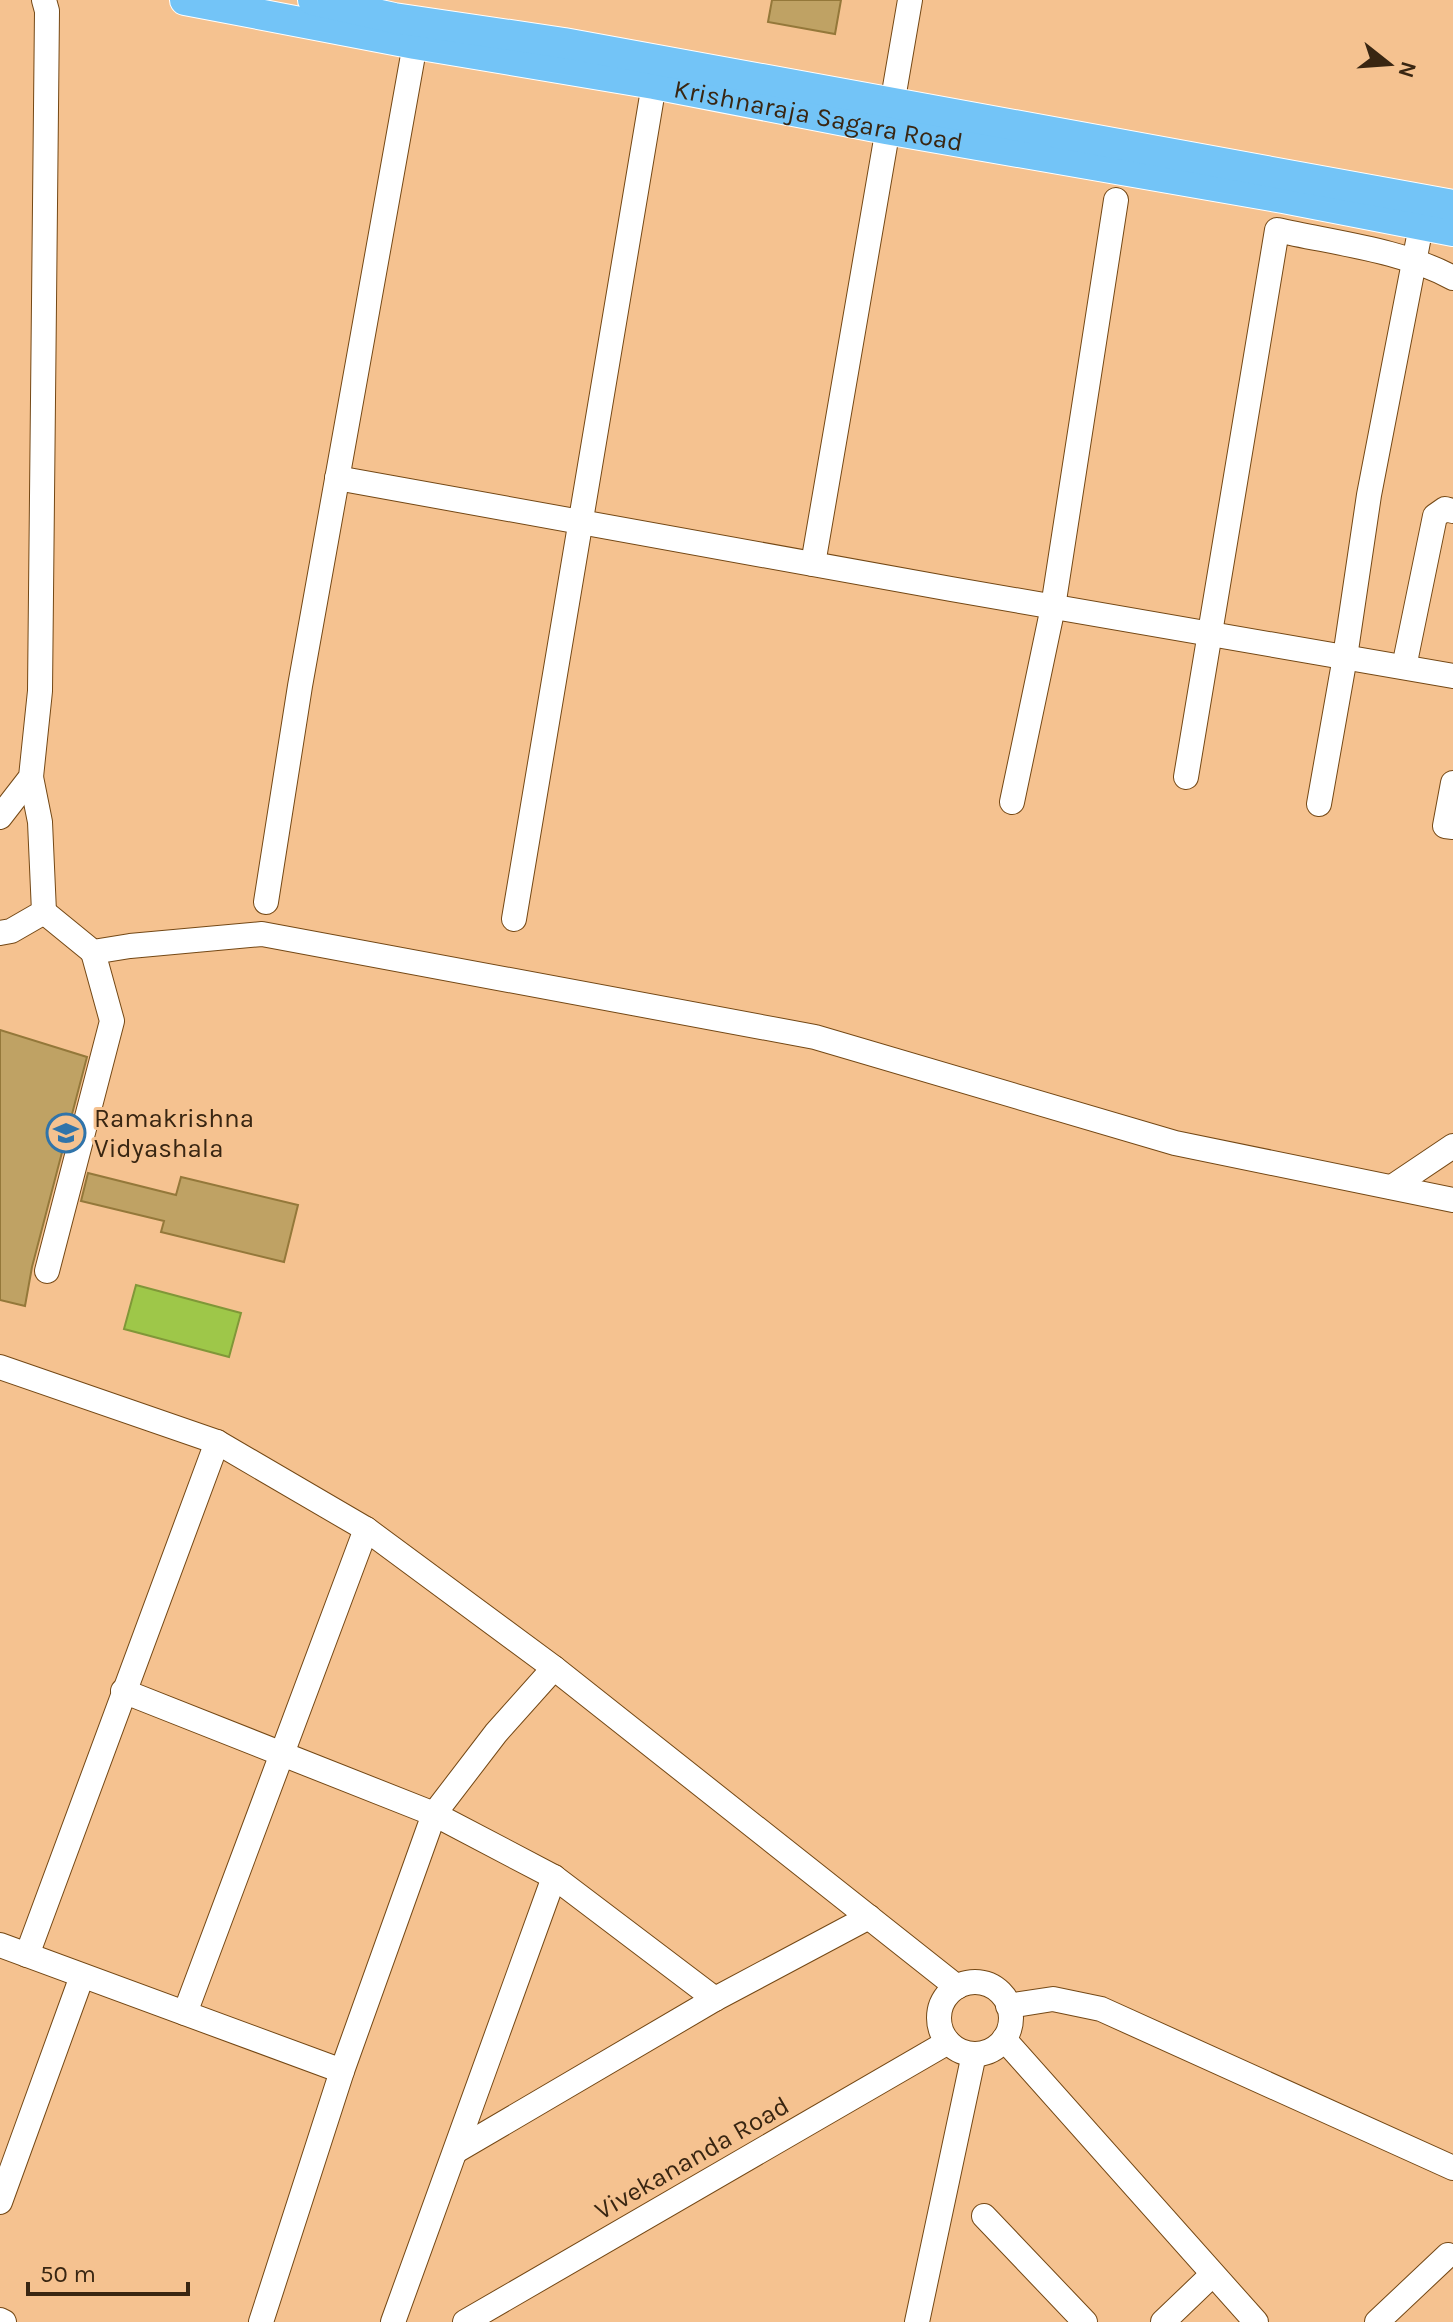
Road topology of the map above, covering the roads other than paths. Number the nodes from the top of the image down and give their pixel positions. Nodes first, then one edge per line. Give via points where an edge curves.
1 (185, 0) edge
2 (313, 0) edge
3 (910, 0) edge
4 (47, 4) edge
5 (400, 25) edge
6 (654, 84) junction
7 (888, 116) junction
8 (1116, 200) dead end
9 (1453, 205) edge
10 (1421, 226) junction
11 (1453, 231) edge
12 (1414, 263) junction
13 (1453, 278) edge
14 (337, 478) junction
15 (1453, 511) edge
16 (581, 522) junction
17 (813, 564) junction
18 (1053, 607) junction
19 (1210, 634) junction
20 (1345, 657) junction
21 (1404, 667) junction
22 (1453, 676) edge
23 (31, 777) junction
24 (1186, 777) dead end
25 (1453, 783) edge
26 (1012, 802) dead end
27 (1319, 804) dead end
28 (0, 817) edge
29 (1453, 827) edge
30 (266, 902) dead end
31 (44, 912) junction
32 (514, 919) dead end
33 (0, 933) edge
34 (88, 948) junction
35 (1453, 1146) edge
36 (1392, 1187) junction
37 (1453, 1200) edge
38 (47, 1271) dead end
39 (1, 1371) edge
40 (217, 1442) junction
41 (366, 1529) junction
42 (554, 1668) junction
43 (123, 1691) junction
44 (282, 1754) junction
45 (434, 1814) junction
46 (554, 1877) junction
47 (869, 1917) junction
48 (0, 1945) edge
49 (27, 1955) junction
50 (82, 1976) junction
51 (957, 1987) junction
52 (715, 1999) junction
53 (1008, 2006) junction
54 (185, 2013) junction
55 (1004, 2039) junction
56 (948, 2042) junction
57 (974, 2054) junction
58 (342, 2071) junction
59 (456, 2151) junction
60 (1453, 2168) edge
61 (0, 2202) edge
62 (984, 2216) dead end
63 (1448, 2255) dead end
64 (1212, 2275) junction
65 (261, 2322) edge
66 (393, 2322) edge
67 (465, 2322) edge
68 (917, 2322) edge
69 (1085, 2322) edge
70 (1163, 2322) edge
71 (1256, 2322) edge
72 (1377, 2322) edge

1 - 5 main road, Krishnaraja Sagara Road
2 - 5 main road, Krishnaraja Sagara Road
3 - 7 street
4 - 23 street via 40,691
5 - 6 main road, Krishnaraja Sagara Road
5 - 7 main road, Krishnaraja Sagara Road via 564,43
5 - 14 street
6 - 7 main road, Krishnaraja Sagara Road
6 - 16 street
7 - 9 main road, Krishnaraja Sagara Road
7 - 10 main road, Krishnaraja Sagara Road
7 - 17 street
8 - 18 street
10 - 11 main road, Krishnaraja Sagara Road
10 - 12 street
12 - 13 street
12 - 19 street via 1277,230
12 - 20 street via 1369,495
14 - 16 street
14 - 30 street
15 - 21 street via 1445,509 1435,516
16 - 17 street
16 - 32 street
17 - 18 street
18 - 19 street
18 - 26 street
19 - 20 street
19 - 24 street
20 - 21 street
20 - 27 street
21 - 22 street
23 - 28 street
23 - 31 street via 40,822
25 - 29 street via 1445,826
31 - 33 street
31 - 34 street
34 - 36 street via 262,934 815,1037 1175,1143
34 - 38 street via 112,1021
35 - 36 street
36 - 37 street
39 - 40 street
40 - 41 street
40 - 43 street
41 - 42 street
41 - 44 street
42 - 45 street
42 - 47 street
43 - 44 street
43 - 49 street
44 - 45 street
44 - 54 street
45 - 46 street
45 - 58 street
46 - 52 street
46 - 59 street
47 - 51 street
47 - 52 street
48 - 49 street
49 - 50 street
50 - 54 street
50 - 61 street
51 - 53 street via 987,1984
51 - 56 street via 939,2013
52 - 59 street
53 - 55 street via 1010,2023
53 - 60 street via 1053,1999 1101,2009
54 - 58 street
55 - 57 street via 991,2050
55 - 64 street
56 - 57 street
56 - 67 street, Vivekananda Road
57 - 68 street
58 - 65 street
59 - 66 street
62 - 69 street
63 - 72 street
64 - 70 street
64 - 71 street

